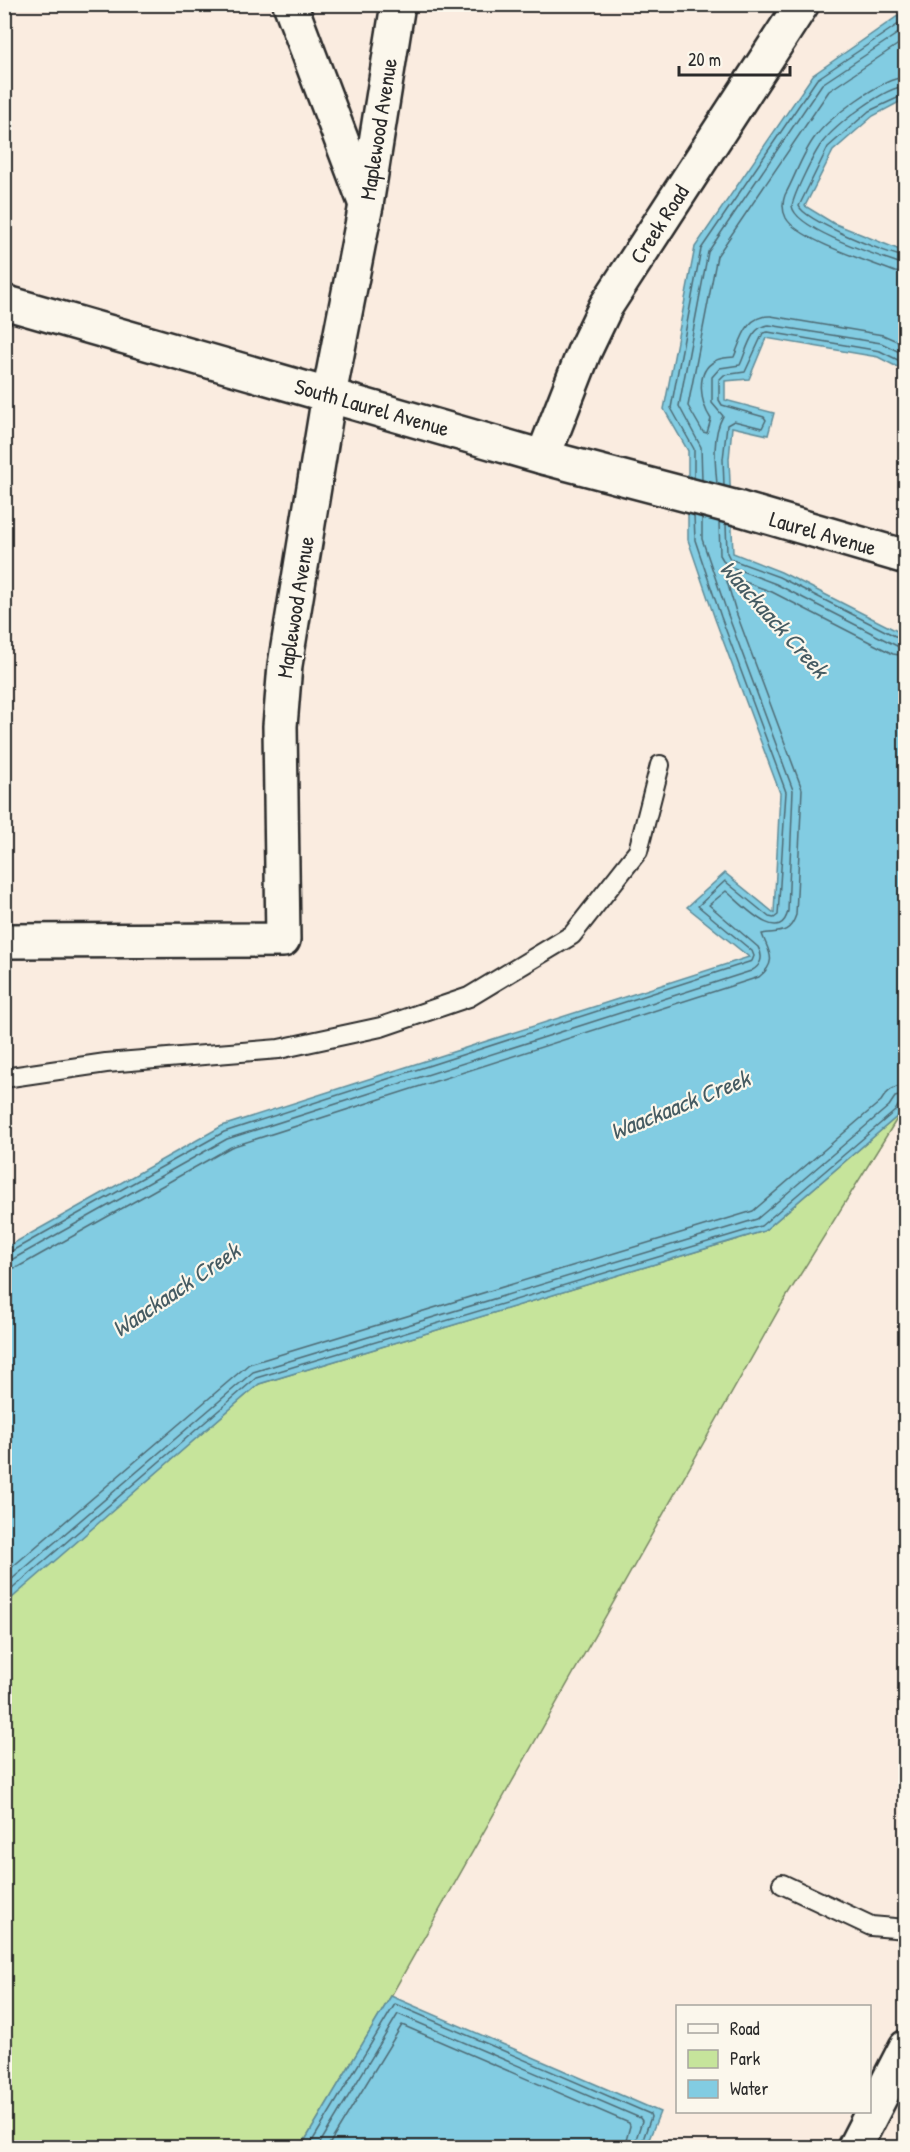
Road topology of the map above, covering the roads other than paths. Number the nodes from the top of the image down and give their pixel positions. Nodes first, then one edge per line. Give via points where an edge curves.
1 (290, 4) edge
2 (399, 4) edge
3 (802, 4) edge
4 (366, 205) junction
5 (4, 302) edge
6 (329, 395) junction
7 (543, 457) junction
8 (741, 509) joint
9 (906, 557) edge
10 (660, 765) dead end
11 (4, 941) edge
12 (4, 1078) edge
13 (782, 1884) dead end
14 (906, 1929) edge
15 (906, 2047) edge
16 (854, 2148) edge

1 - 4 street
2 - 4 street, Maplewood Avenue
3 - 7 street, Creek Road via 606,306
4 - 6 street, Maplewood Avenue
5 - 6 street, South Laurel Avenue
6 - 7 street, South Laurel Avenue
6 - 11 street, Maplewood Avenue via 285,664 280,726 283,940
7 - 8 street, South Laurel Avenue
8 - 9 street, Laurel Avenue
10 - 12 lane via 638,851 572,935 469,997 381,1027 279,1049 106,1063
13 - 14 lane via 871,1926
15 - 16 street

